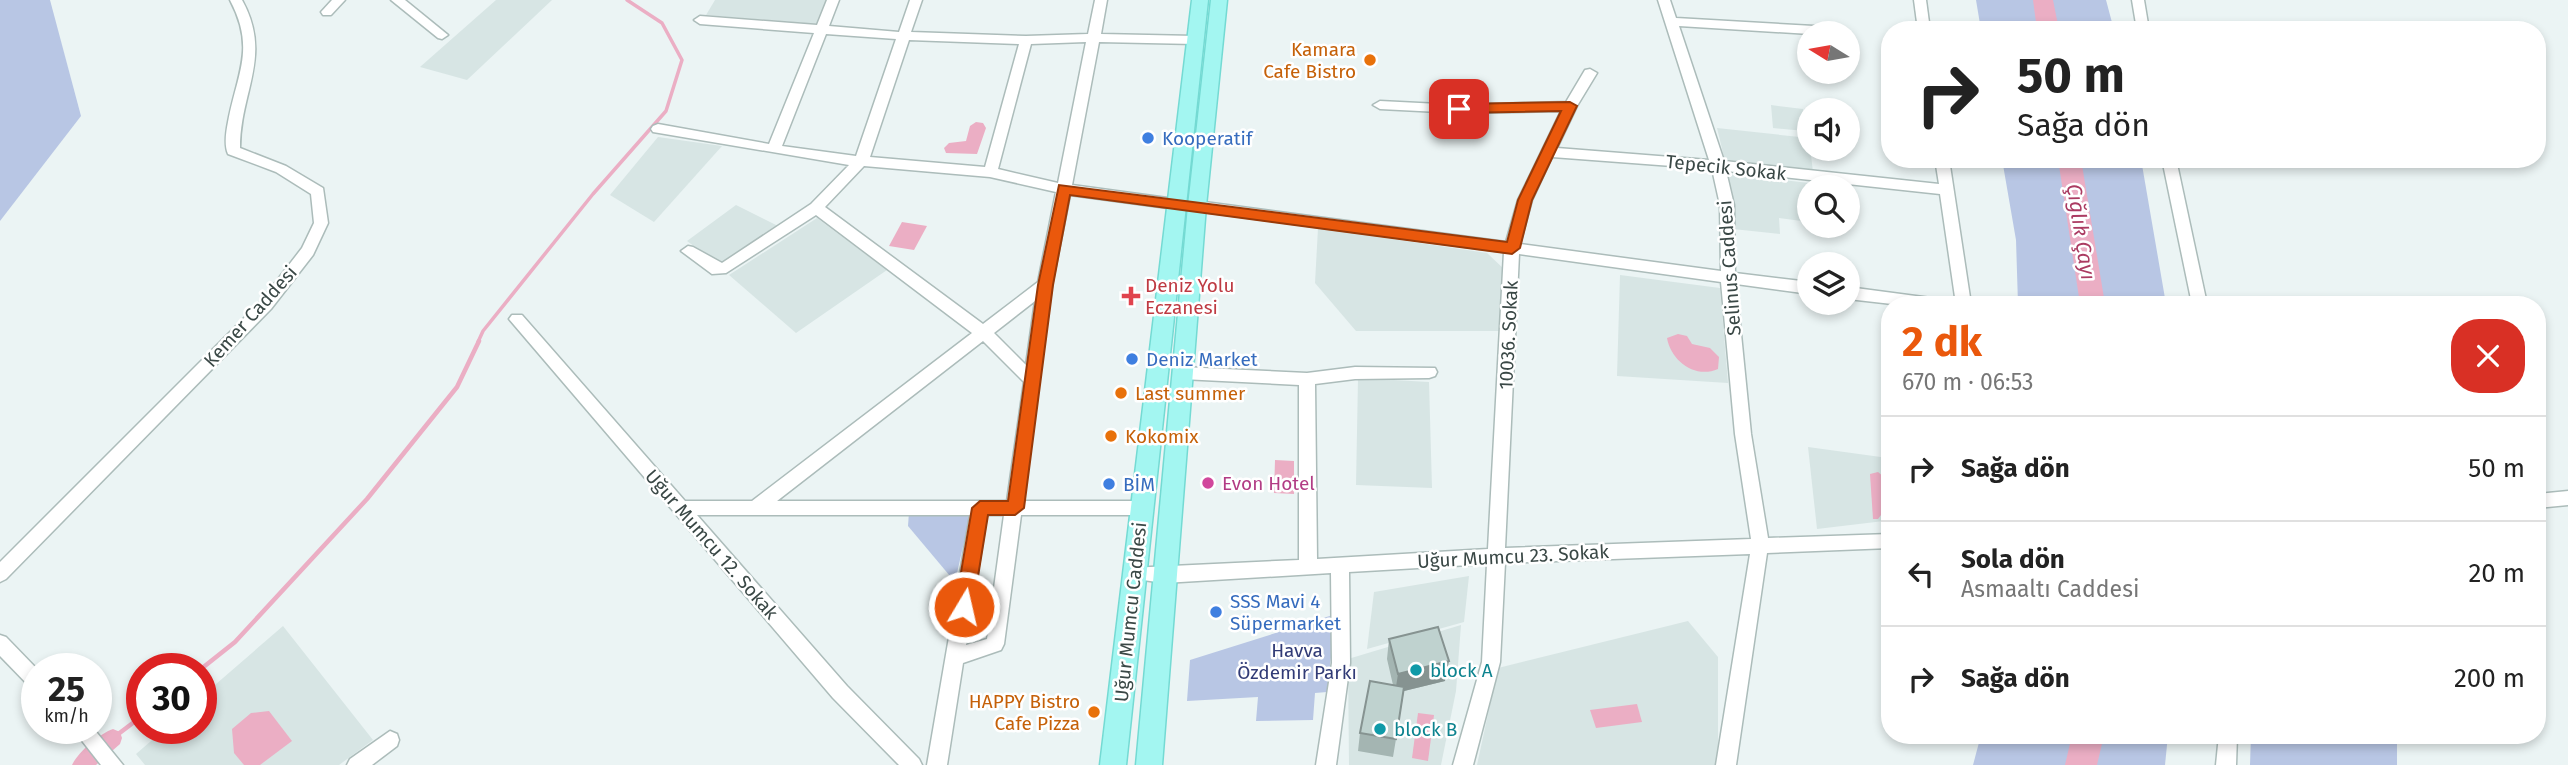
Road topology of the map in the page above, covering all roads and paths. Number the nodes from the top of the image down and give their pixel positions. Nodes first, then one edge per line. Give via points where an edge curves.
1 (236, 0) edge
2 (339, 0) edge
3 (397, 0) edge
4 (832, 0) edge
5 (916, 0) edge
6 (1101, 0) edge
7 (1200, 0) edge
8 (1219, 0) edge
9 (1664, 0) edge
10 (1920, 0) edge
11 (2138, 0) edge
12 (327, 12) dead end
13 (700, 20) dead end
14 (1923, 21) edge
15 (2142, 21) edge
16 (1672, 22) junction
17 (822, 28) junction
18 (1797, 29) edge
19 (442, 35) dead end
20 (904, 36) junction
21 (1026, 40) junction
22 (1093, 40) junction
23 (1195, 40) junction
24 (1590, 73) dead end
25 (1380, 104) dead end
26 (1570, 106) junction
27 (658, 129) dead end
28 (774, 149) junction
29 (1546, 152) junction
30 (862, 160) junction
31 (1718, 165) junction
32 (1943, 168) edge
33 (2171, 168) edge
34 (990, 172) junction
35 (1064, 189) junction
36 (1947, 190) junction
37 (1175, 204) junction
38 (1197, 206) junction
39 (816, 208) junction
40 (1512, 248) junction
41 (688, 251) dead end
42 (1728, 277) junction
43 (1045, 285) junction
44 (1797, 286) edge
45 (1860, 295) edge
46 (1963, 296) edge
47 (2198, 296) edge
48 (1881, 297) edge
49 (517, 318) dead end
50 (984, 333) junction
51 (1429, 372) dead end
52 (1182, 373) junction
53 (1307, 379) junction
54 (1032, 381) junction
55 (2568, 498) edge
56 (2546, 500) edge
57 (757, 507) junction
58 (681, 508) junction
59 (980, 508) junction
60 (1015, 508) junction
61 (1142, 508) junction
62 (1881, 541) edge
63 (1760, 545) junction
64 (1496, 556) junction
65 (1340, 566) junction
66 (1308, 568) junction
67 (1135, 573) junction
68 (0, 574) edge
69 (1164, 575) junction
70 (0, 643) edge
71 (956, 657) junction
72 (21, 665) edge
73 (390, 740) dead end
74 (95, 744) edge
75 (2227, 744) edge
76 (112, 764) edge
77 (357, 765) edge
78 (912, 765) edge
79 (937, 765) edge
80 (1113, 765) edge
81 (1149, 765) edge
82 (1326, 765) edge
83 (1463, 765) edge
84 (1727, 765) edge
85 (2226, 765) edge

1 - 68 street, Kemer Caddesi via 250,28 252,58 231,130 233,150 281,169 318,192 321,223 308,251 266,305
2 - 12 street
3 - 19 street
4 - 17 street
5 - 20 street
6 - 22 street
7 - 23 main road, Uğur Mumcu Caddesi
8 - 38 main road, Uğur Mumcu Caddesi
9 - 16 street, Selinus Caddesi
10 - 14 street
11 - 15 street
13 - 17 street
16 - 18 street
16 - 31 street, Selinus Caddesi
17 - 20 street
17 - 28 street
20 - 21 street
20 - 30 street
21 - 22 street
21 - 34 street
22 - 23 street
22 - 35 street
23 - 37 main road, Uğur Mumcu Caddesi
24 - 26 street, 10036. Sokak
25 - 26 street via 1459,109
26 - 29 street, 10036. Sokak
27 - 28 street
28 - 30 street
29 - 31 street, Tepecik Sokak
29 - 40 street, 10036. Sokak via 1525,200
30 - 34 street
30 - 39 street
31 - 36 street, Tepecik Sokak
31 - 42 street, Selinus Caddesi via 1727,205
32 - 36 street
33 - 47 street
34 - 35 street
35 - 37 street
35 - 43 street
36 - 46 street
37 - 38 main road
37 - 61 main road, Uğur Mumcu Caddesi
38 - 40 street
38 - 52 main road, Uğur Mumcu Caddesi
39 - 41 street via 726,268 717,270
39 - 50 street
40 - 42 street
40 - 64 street, 10036. Sokak
42 - 44 street
42 - 63 street, Selinus Caddesi via 1743,434
43 - 50 street
43 - 54 street
45 - 48 street
49 - 58 street, Uğur Mumcu 12. Sokak
50 - 54 street
50 - 57 street
51 - 53 street
52 - 53 street
52 - 69 main road, Uğur Mumcu Caddesi
53 - 66 street
54 - 60 street
55 - 56 street
57 - 58 street
57 - 59 street
58 - 78 street, Uğur Mumcu 12. Sokak via 840,692
59 - 60 street
59 - 71 street
60 - 61 street
60 - 71 street via 995,644
61 - 67 main road, Uğur Mumcu Caddesi
62 - 63 street, Uğur Mumcu 23. Sokak
63 - 64 street, Uğur Mumcu 23. Sokak
63 - 84 street, Selinus Caddesi
64 - 65 street, Uğur Mumcu 23. Sokak
64 - 83 street, 10036. Sokak via 1492,662
65 - 66 street, Uğur Mumcu 23. Sokak
65 - 82 street via 1341,663
66 - 69 street, Uğur Mumcu 23. Sokak
67 - 69 street, Uğur Mumcu 23. Sokak
67 - 80 main road, Uğur Mumcu Caddesi
69 - 81 main road, Uğur Mumcu Caddesi
70 - 72 street
71 - 79 street
73 - 77 street
74 - 76 street
75 - 85 street

